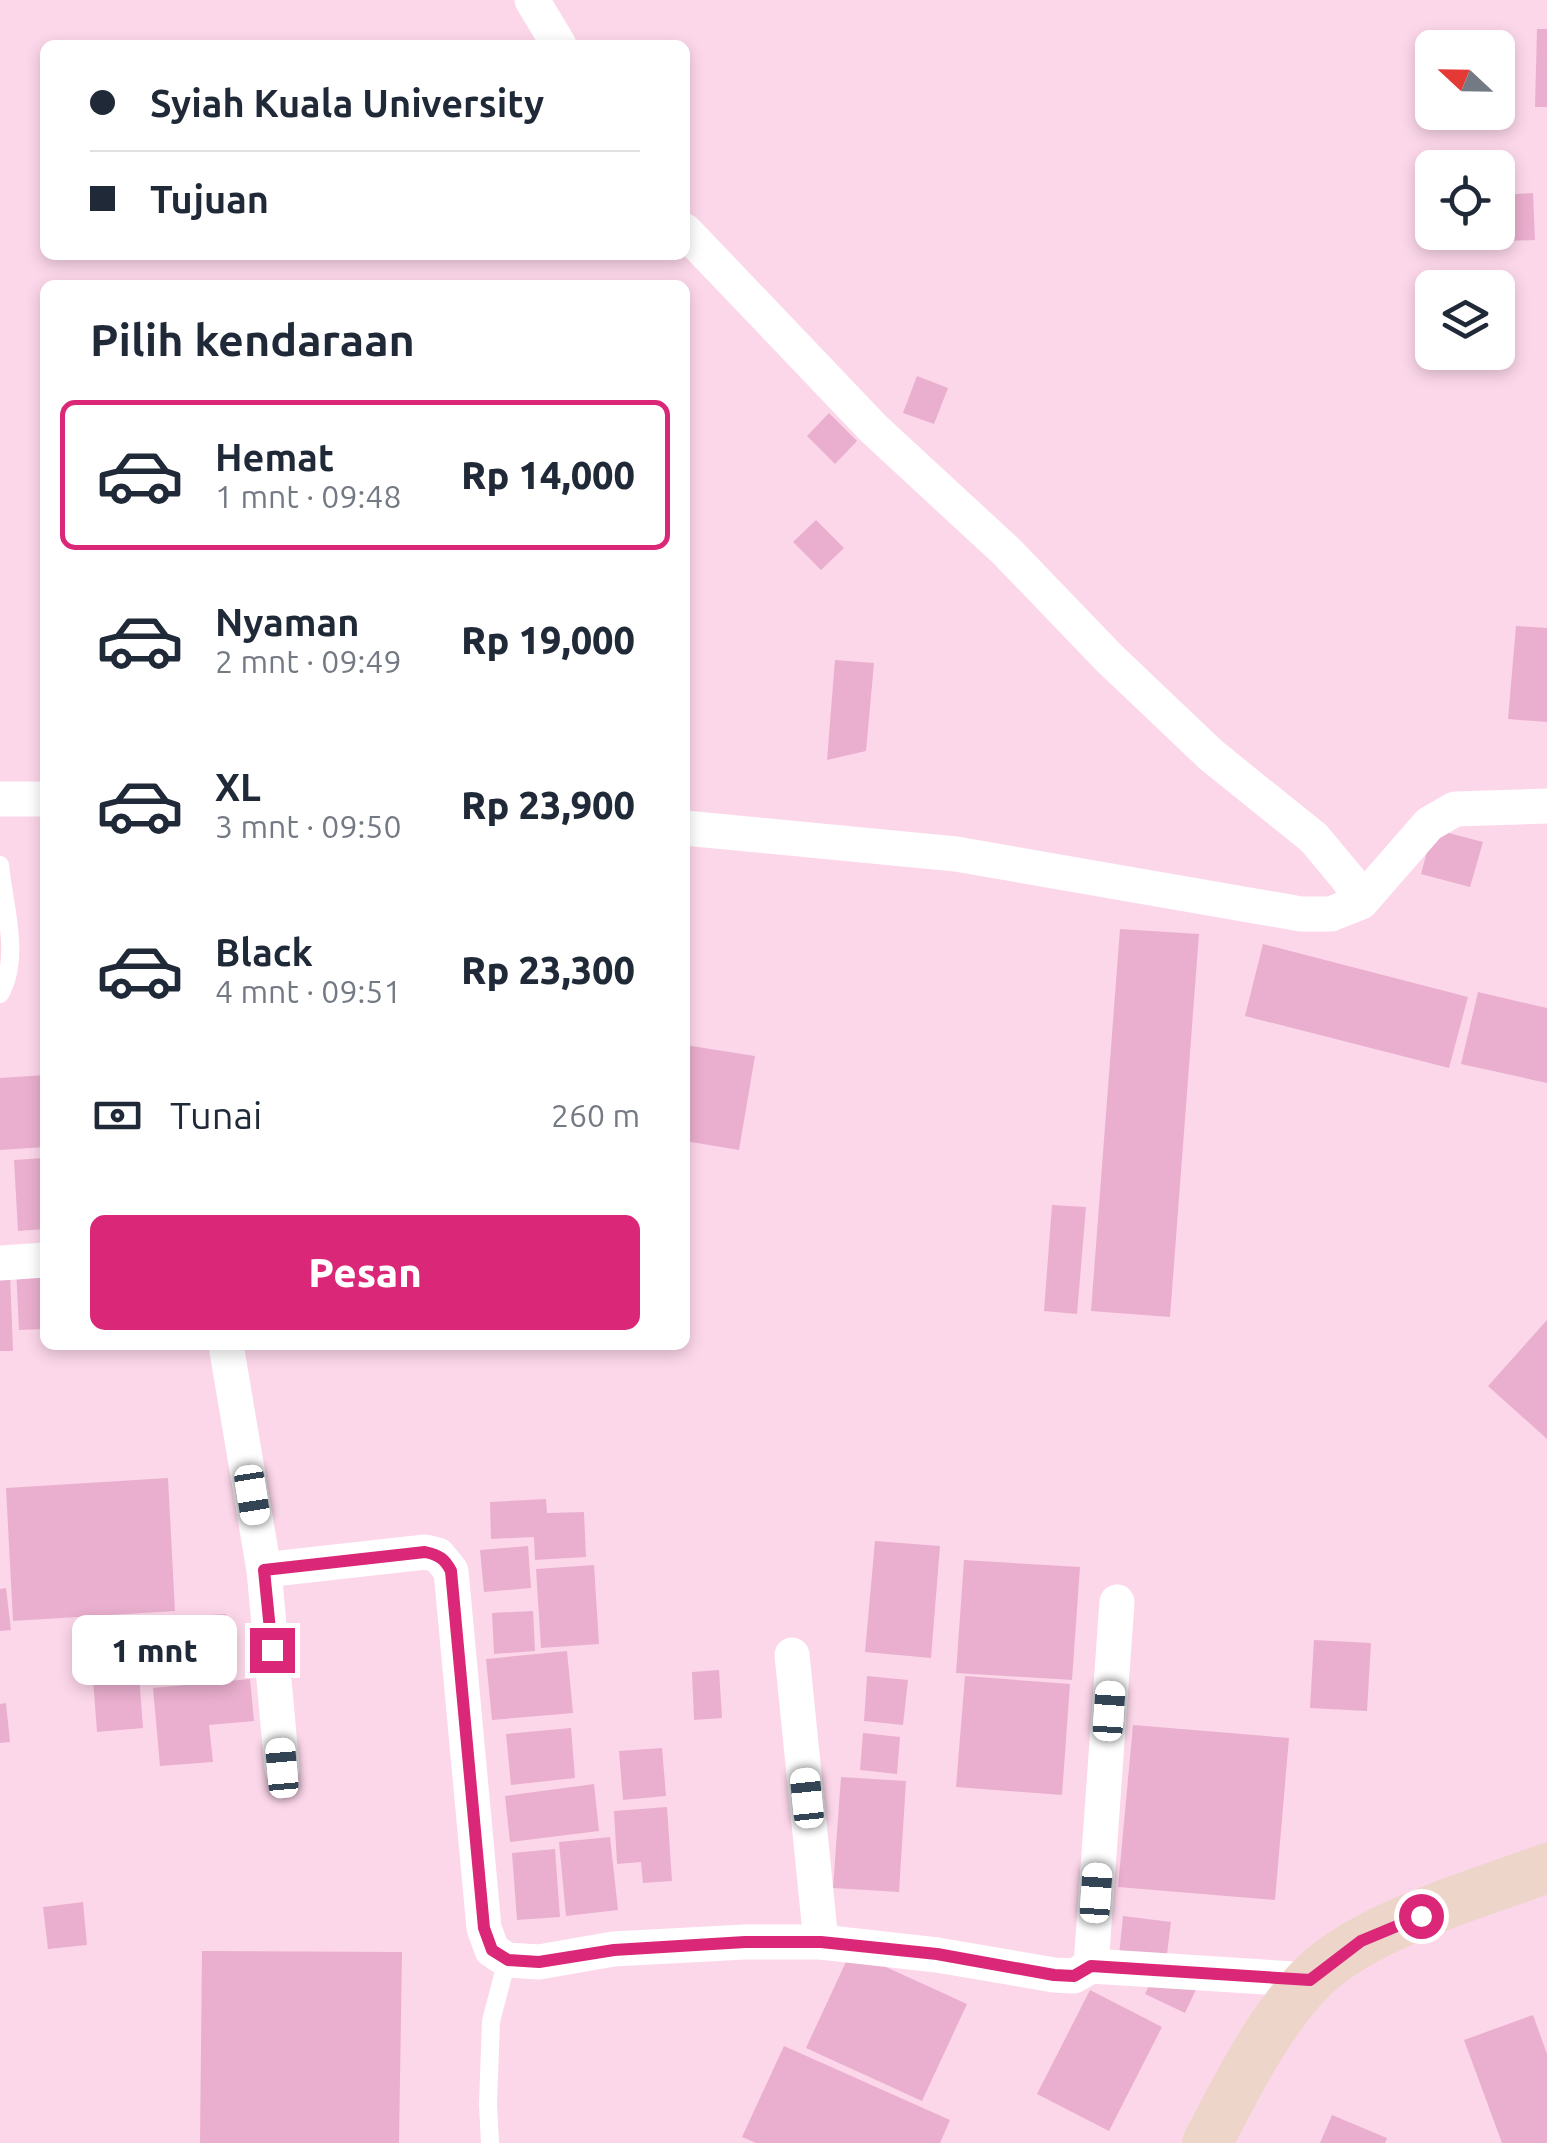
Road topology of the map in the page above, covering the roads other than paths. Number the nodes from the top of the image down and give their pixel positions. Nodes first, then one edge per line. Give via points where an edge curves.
1 (532, 0) edge
2 (556, 40) edge
3 (690, 235) edge
4 (0, 799) edge
5 (40, 799) edge
6 (1547, 806) edge
7 (690, 828) edge
8 (0, 865) edge
9 (1361, 902) junction
10 (0, 994) edge
11 (40, 1260) edge
12 (0, 1263) edge
13 (227, 1350) edge
14 (264, 1570) junction
15 (1116, 1602) dead end
16 (792, 1655) dead end
17 (282, 1768) dead end
18 (1547, 1868) edge
19 (821, 1942) junction
20 (508, 1960) junction
21 (1091, 1966) junction
22 (1310, 1980) junction
23 (490, 2143) edge
24 (1207, 2143) edge

1 - 2 street
3 - 9 street via 874,428 1110,658 1211,754 1314,838
4 - 5 street
6 - 9 street via 1455,809 1429,824
7 - 9 street via 956,854 1301,914 1331,914
8 - 10 lane via 11,948
11 - 12 street
13 - 14 street
14 - 17 street
14 - 20 street via 425,1552 446,1561 484,1928 492,1950
15 - 21 street
16 - 19 street
18 - 22 main road via 1361,1941
19 - 20 street
19 - 21 street via 1054,1975 1074,1976
20 - 23 lane via 491,2021
21 - 22 street
22 - 24 main road via 1268,2032

